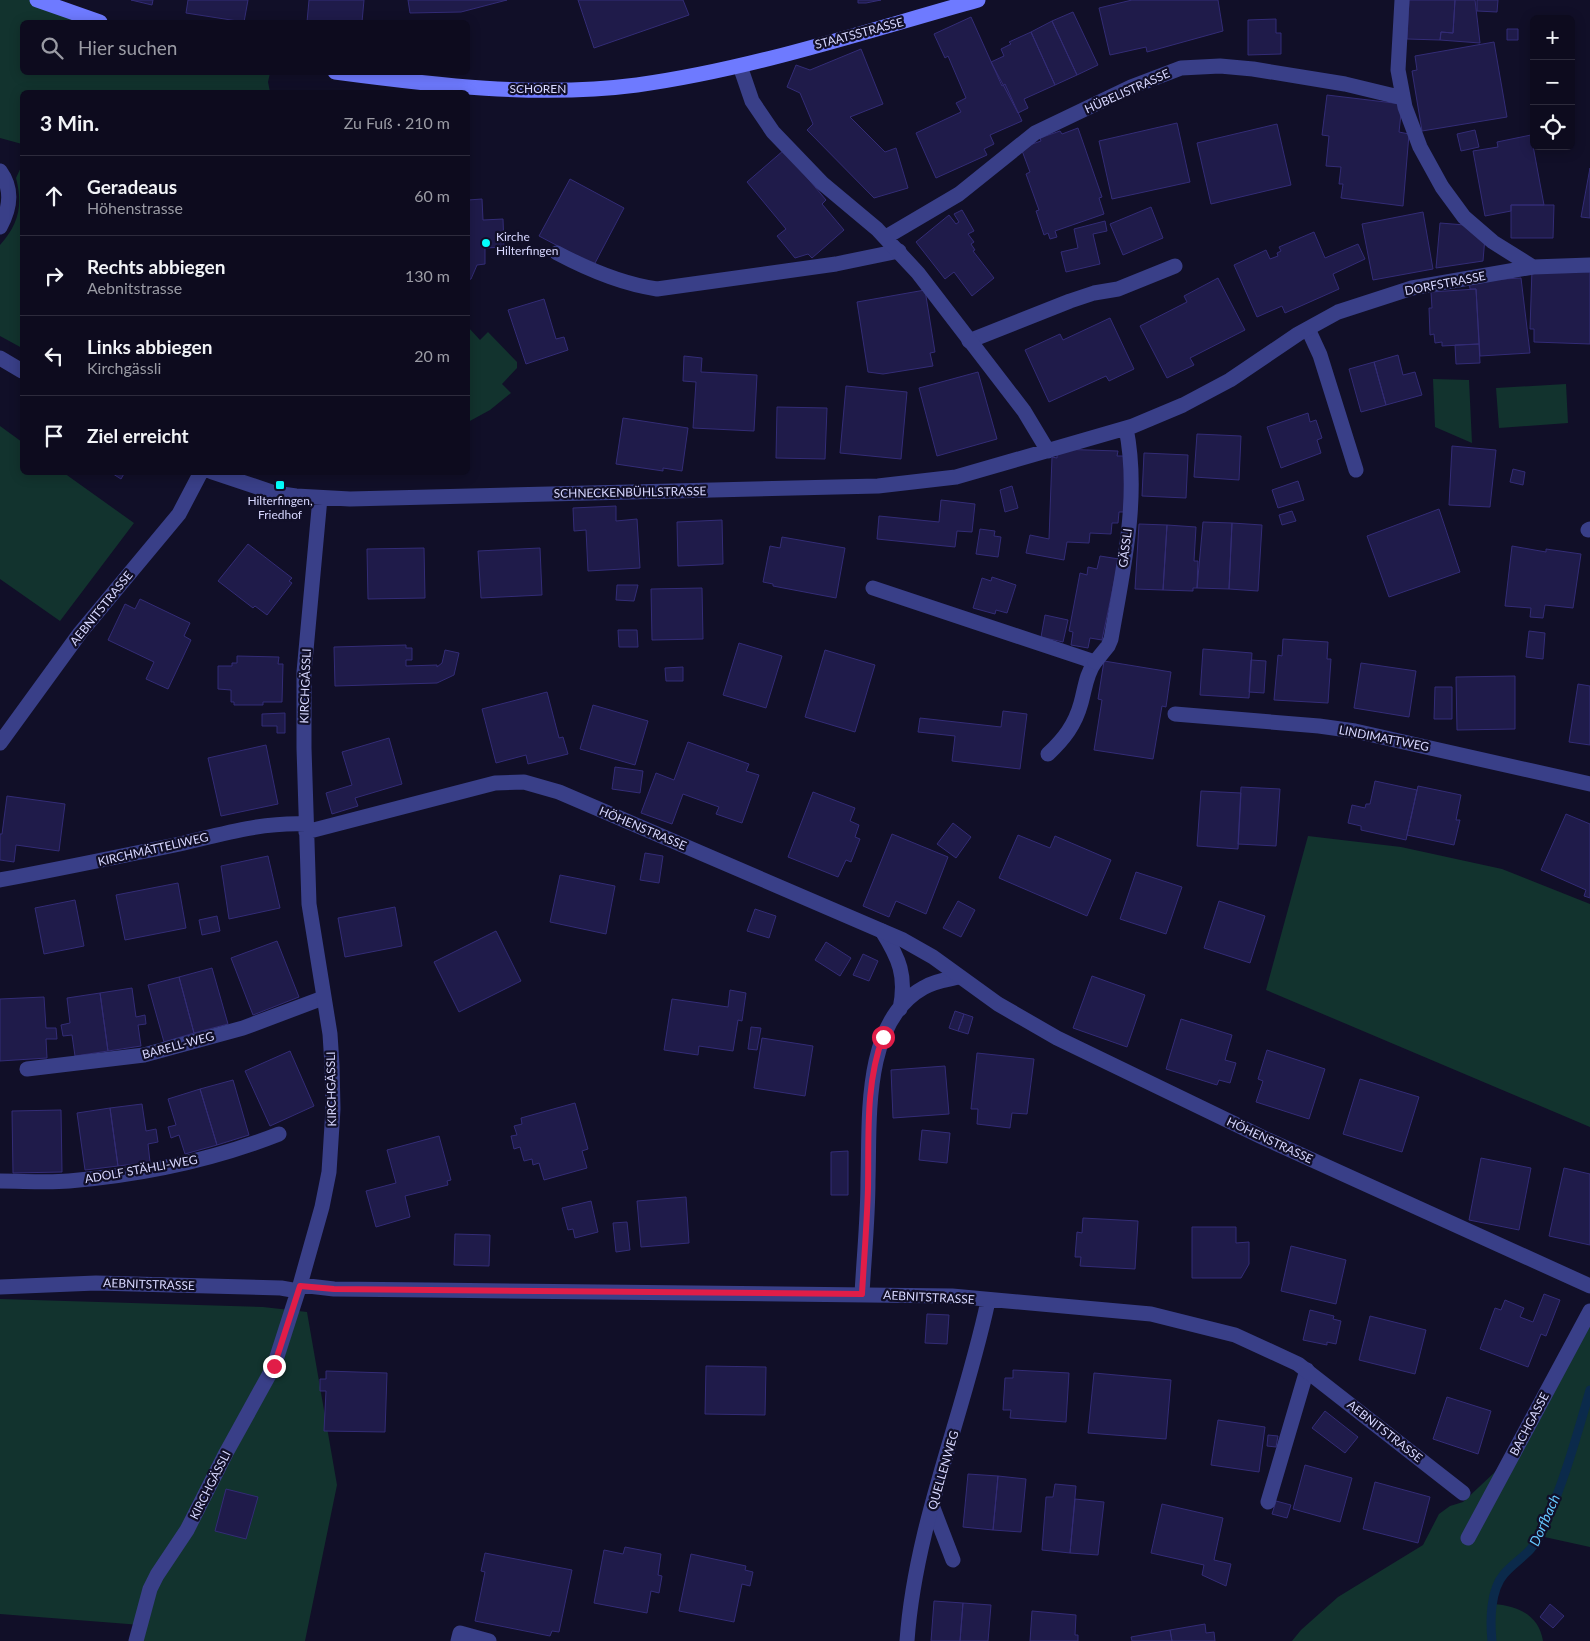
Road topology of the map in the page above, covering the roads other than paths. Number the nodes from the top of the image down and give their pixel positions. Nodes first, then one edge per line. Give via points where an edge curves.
1 (37, 0) edge
2 (978, 0) edge
3 (1402, 0) edge
4 (94, 20) edge
5 (740, 66) junction
6 (365, 75) edge
7 (1403, 98) junction
8 (0, 172) edge
9 (0, 228) edge
10 (886, 237) junction
11 (899, 251) junction
12 (557, 253) dead end
13 (1590, 265) edge
14 (1175, 266) dead end
15 (1533, 267) junction
16 (1308, 329) junction
17 (969, 341) junction
18 (0, 358) edge
19 (20, 370) edge
20 (1126, 428) junction
21 (1048, 451) junction
22 (1356, 470) dead end
23 (199, 475) edge
24 (221, 475) edge
25 (320, 498) junction
26 (873, 588) dead end
27 (1095, 662) junction
28 (1175, 714) dead end
29 (0, 743) edge
30 (1048, 754) dead end
31 (1590, 784) edge
32 (306, 828) junction
33 (0, 880) edge
34 (882, 930) junction
35 (959, 977) junction
36 (323, 998) junction
37 (900, 1009) junction
38 (27, 1069) dead end
39 (279, 1134) dead end
40 (0, 1181) edge
41 (1590, 1286) edge
42 (0, 1287) edge
43 (299, 1288) junction
44 (862, 1294) junction
45 (988, 1301) junction
46 (1590, 1311) edge
47 (1306, 1370) junction
48 (1463, 1493) dead end
49 (1268, 1502) dead end
50 (933, 1508) junction
51 (1468, 1538) dead end
52 (952, 1560) dead end
53 (136, 1641) edge
54 (458, 1641) edge
55 (489, 1641) edge
56 (907, 1641) edge

1 - 4 main road
2 - 5 main road, STAATSSTRASSE
3 - 7 street via 1398,70
5 - 6 main road, SCHOREN via 635,85 557,89 493,88
5 - 10 street via 752,102 784,146
7 - 10 street, HÜBELISTRASSE via 1345,84 1253,69 1220,66 1181,68 1131,87 1035,133 959,194
7 - 15 street via 1420,147 1453,203 1493,242
8 - 9 street via 9,198
10 - 11 street
11 - 12 street via 836,264 657,289 625,282
11 - 17 street
13 - 15 street, DORFSTRASSE
14 - 17 street via 1118,289 1070,301
15 - 16 street, DORFSTRASSE via 1412,288 1345,309
16 - 20 street, DORFSTRASSE via 1230,380 1183,405
16 - 22 street via 1320,355
17 - 21 street via 1024,410
18 - 19 street
20 - 21 street, DORFSTRASSE
20 - 27 street, GÄSSLI via 1130,449 1130,490 1123,571 1111,639
21 - 25 street, SCHNECKENBÜHLSTRASSE via 956,477 878,486
23 - 29 street, AEBNITSTRASSE via 179,514 80,634
24 - 25 street, SCHNECKENBÜHLSTRASSE via 275,493
25 - 32 street, KIRCHGÄSSLI via 304,672
26 - 27 street
27 - 30 street, GÄSSLI via 1067,737
28 - 31 street, LINDIMATTWEG via 1356,731
32 - 33 street, KIRCHMÄTTELIWEG via 281,823 247,828 89,864
32 - 34 street, HÖHENSTRASSE via 495,783 524,782 559,792
32 - 36 street, KIRCHGÄSSLI via 309,904
34 - 35 street, HÖHENSTRASSE via 933,957
34 - 37 street via 896,954 903,975 904,993
35 - 37 street via 932,983
35 - 41 street, HÖHENSTRASSE via 998,1004 1065,1042 1264,1138
36 - 38 street, BARELL-WEG via 243,1028 144,1055
36 - 43 street, KIRCHGÄSSLI via 332,1065 332,1146 322,1207
37 - 44 street via 883,1037 873,1072
39 - 40 street, ADOLF STÄHLI-WEG via 233,1151 130,1173 68,1181
42 - 43 street, AEBNITSTRASSE via 96,1283
43 - 44 street, AEBNITSTRASSE
43 - 53 street, KIRCHGÄSSLI via 274,1366 226,1452 188,1530 150,1589
44 - 45 street, AEBNITSTRASSE via 952,1296
45 - 47 street, AEBNITSTRASSE via 1151,1314 1235,1335
45 - 50 street, QUELLENWEG
46 - 51 street, BACHGASSE
47 - 48 street, AEBNITSTRASSE
47 - 49 street
50 - 52 street
50 - 56 street, QUELLENWEG via 914,1580
54 - 55 street via 460,1634

